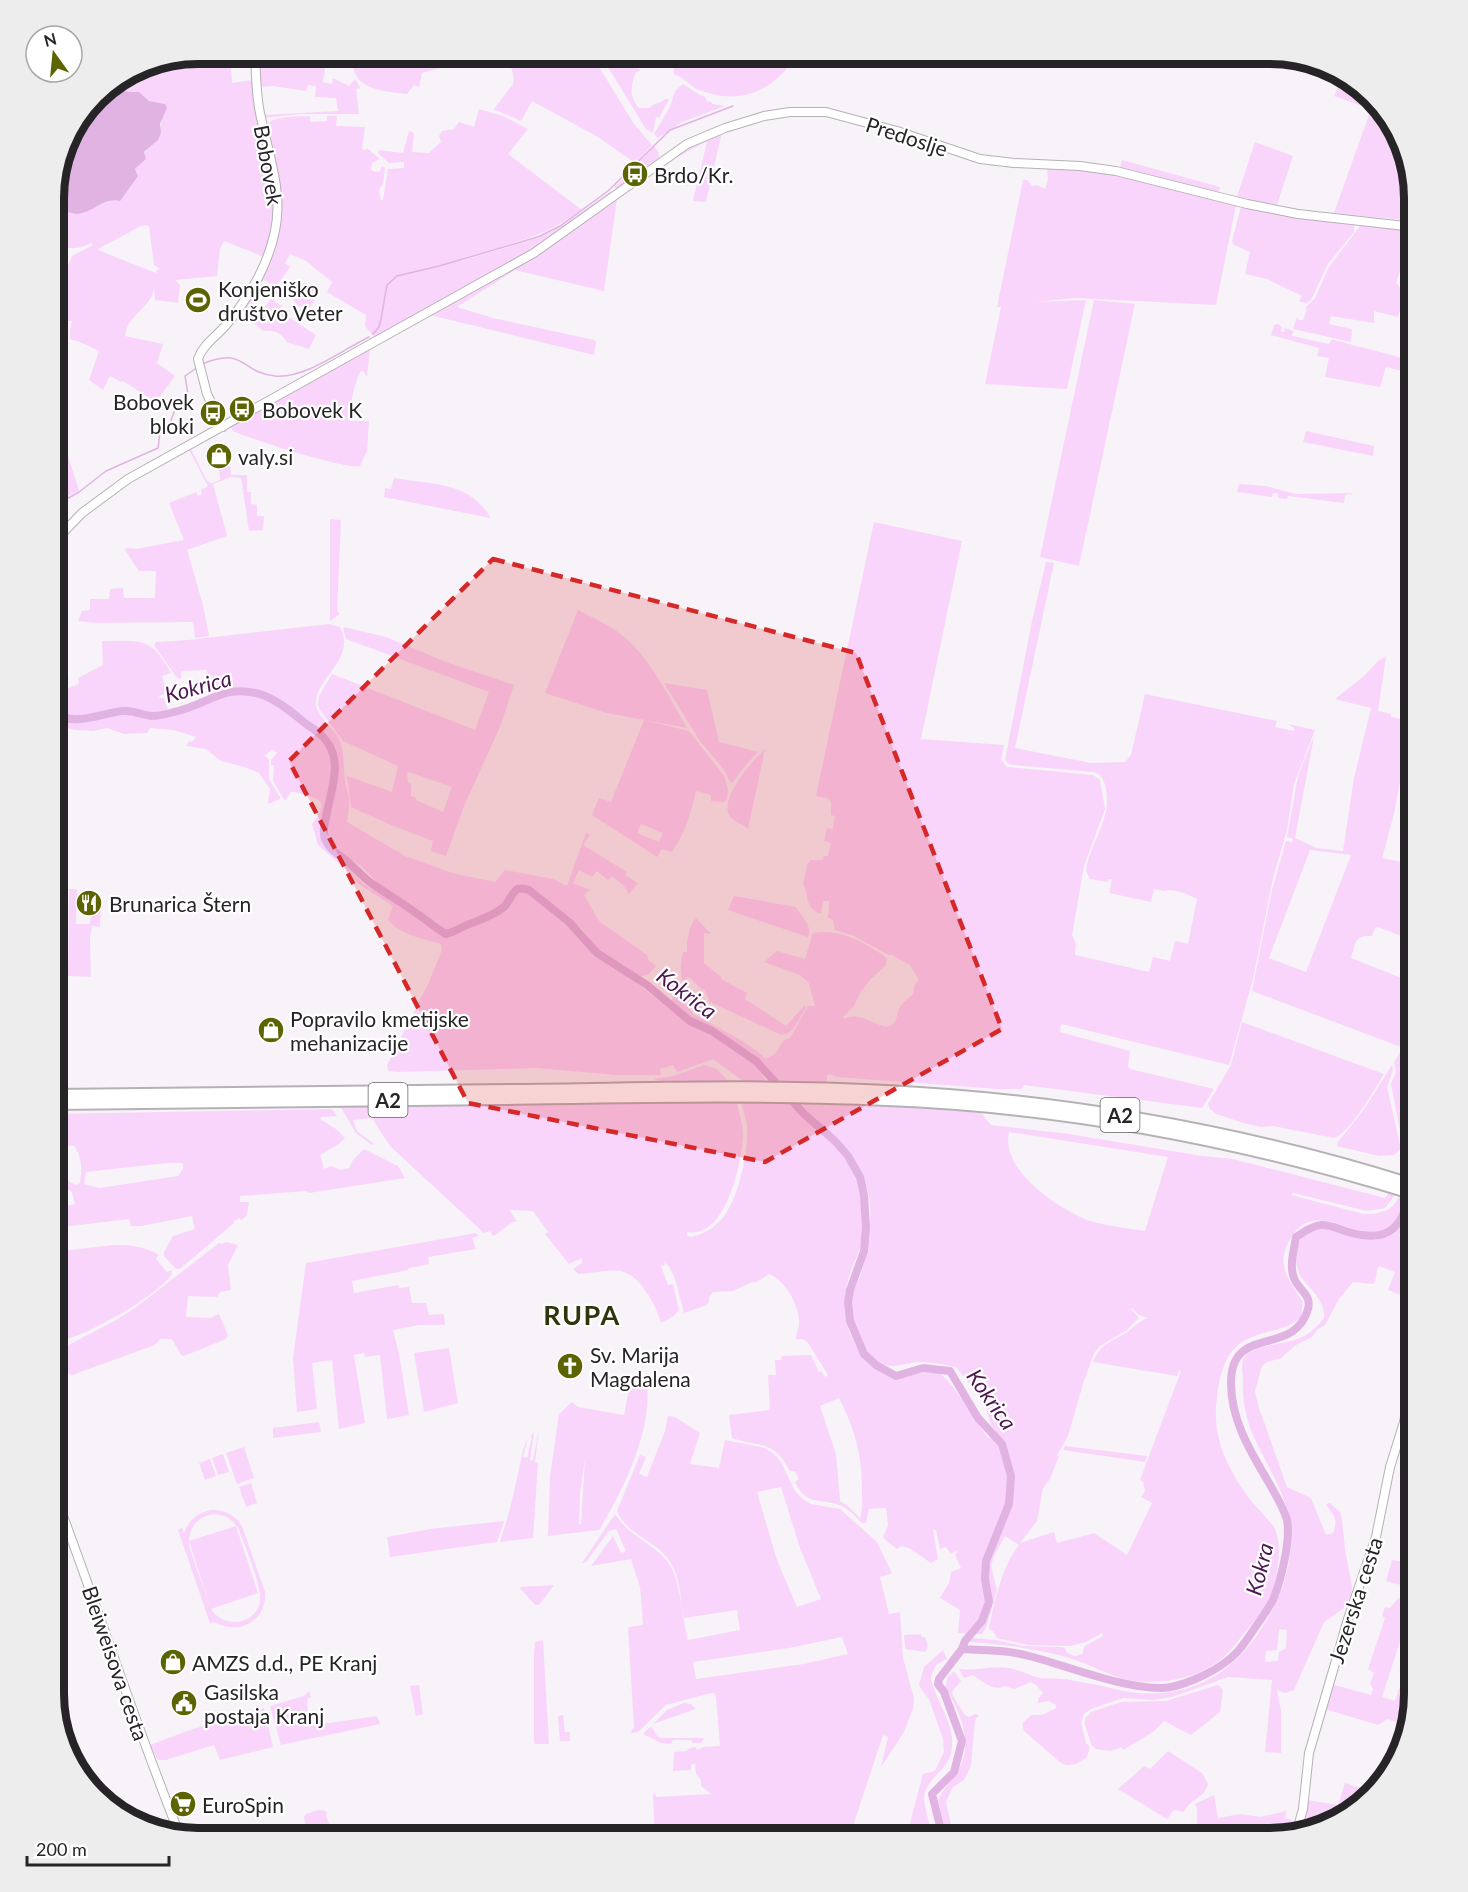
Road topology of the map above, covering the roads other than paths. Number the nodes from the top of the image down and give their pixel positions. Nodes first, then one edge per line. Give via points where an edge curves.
1 (256, 65) edge
2 (1404, 226) edge
3 (223, 427) junction
4 (65, 531) edge
5 (719, 1092) junction
6 (64, 1095) edge
7 (64, 1104) edge
8 (1396, 1184) junction
9 (1404, 1184) edge
10 (1404, 1188) edge
11 (1404, 1422) edge
12 (64, 1519) edge
13 (1299, 1824) edge
14 (176, 1825) edge

1 - 3 street, Bobovek via 259,111 276,181 278,216 258,277 238,310 200,355 207,394
2 - 3 street, Predoslje via 1298,214 1116,171 981,159 897,131 819,112 764,116 700,137 534,253
3 - 4 street, Predoslje via 113,489
5 - 6 highway, A2
5 - 7 highway, A2
5 - 8 highway, A2 via 1004,1109 1113,1123 1285,1157
5 - 8 highway, A2 via 836,1089 982,1098 1118,1115 1284,1148
8 - 9 highway, A2
8 - 10 highway, A2
11 - 13 street, Jezerska cesta via 1390,1467 1377,1537 1344,1629 1309,1753
12 - 14 street, Bleiweisova cesta

